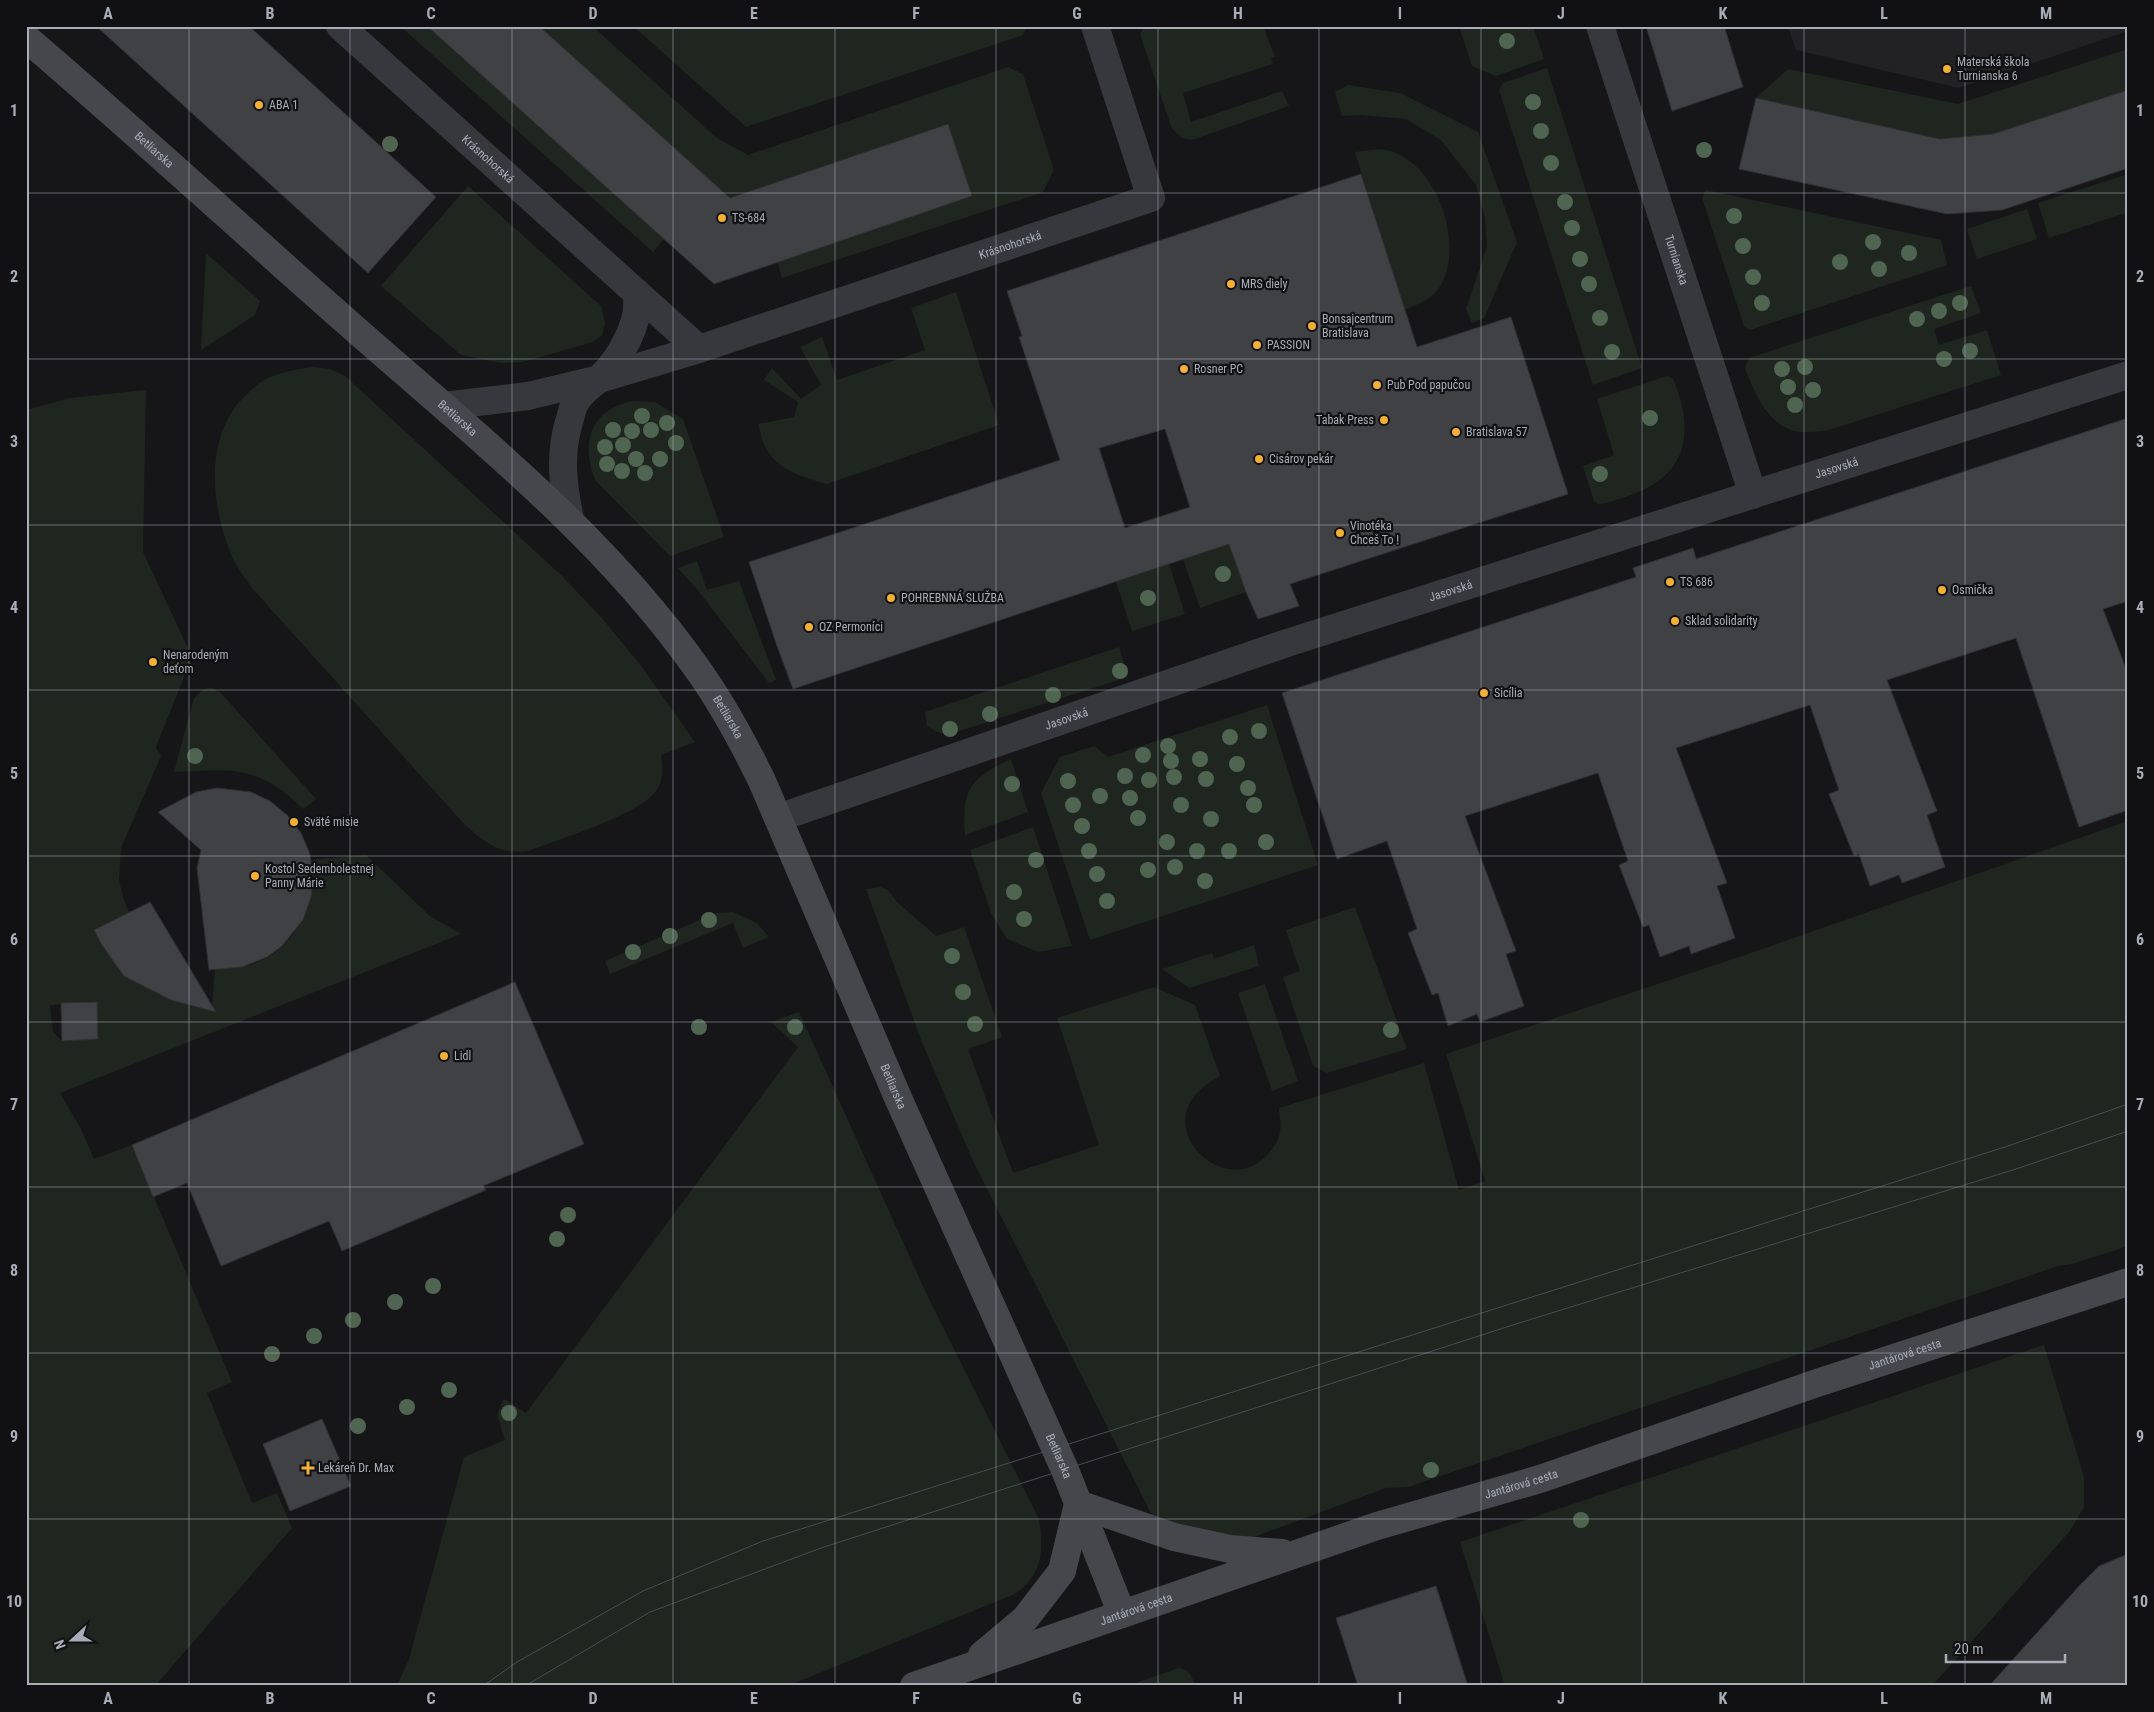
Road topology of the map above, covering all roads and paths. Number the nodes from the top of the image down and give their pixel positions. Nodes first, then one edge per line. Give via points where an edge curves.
1 (340, 26) edge
2 (1095, 26) edge
3 (1600, 26) edge
4 (26, 38) edge
5 (636, 292) junction
6 (699, 349) junction
7 (2128, 375) edge
8 (599, 379) junction
9 (444, 406) junction
10 (1753, 495) junction
11 (570, 520) junction
12 (778, 818) junction
13 (2128, 1282) edge
14 (1078, 1504) junction
15 (1293, 1554) junction
16 (1122, 1614) junction
17 (962, 1670) junction
18 (914, 1686) edge

1 - 5 street, Krásnohorská
2 - 6 street, Krásnohorská via 1151,198
3 - 10 street, Turnianska
4 - 9 street, Betliarska
5 - 6 street, Krásnohorská
5 - 8 street, Krásnohorská via 636,314 629,334 620,355
6 - 8 street, Krásnohorská
7 - 10 street, Jasovská
8 - 9 street, Krásnohorská via 528,396
8 - 11 street, Krásnohorská via 583,391 574,405 565,436 561,469
9 - 11 street, Betliarska
10 - 12 street, Jasovská via 1287,643
11 - 12 street, Betliarska via 639,594 697,667 746,749
12 - 14 street, Betliarska via 895,1092
13 - 15 street, Jantárová cesta via 1809,1386 1540,1479
14 - 15 street via 1174,1537 1230,1550
14 - 16 street, Betliarska
14 - 17 street via 1062,1571 1026,1619
15 - 16 street, Jantárová cesta
16 - 17 street, Jantárová cesta
17 - 18 street, Jantárová cesta

